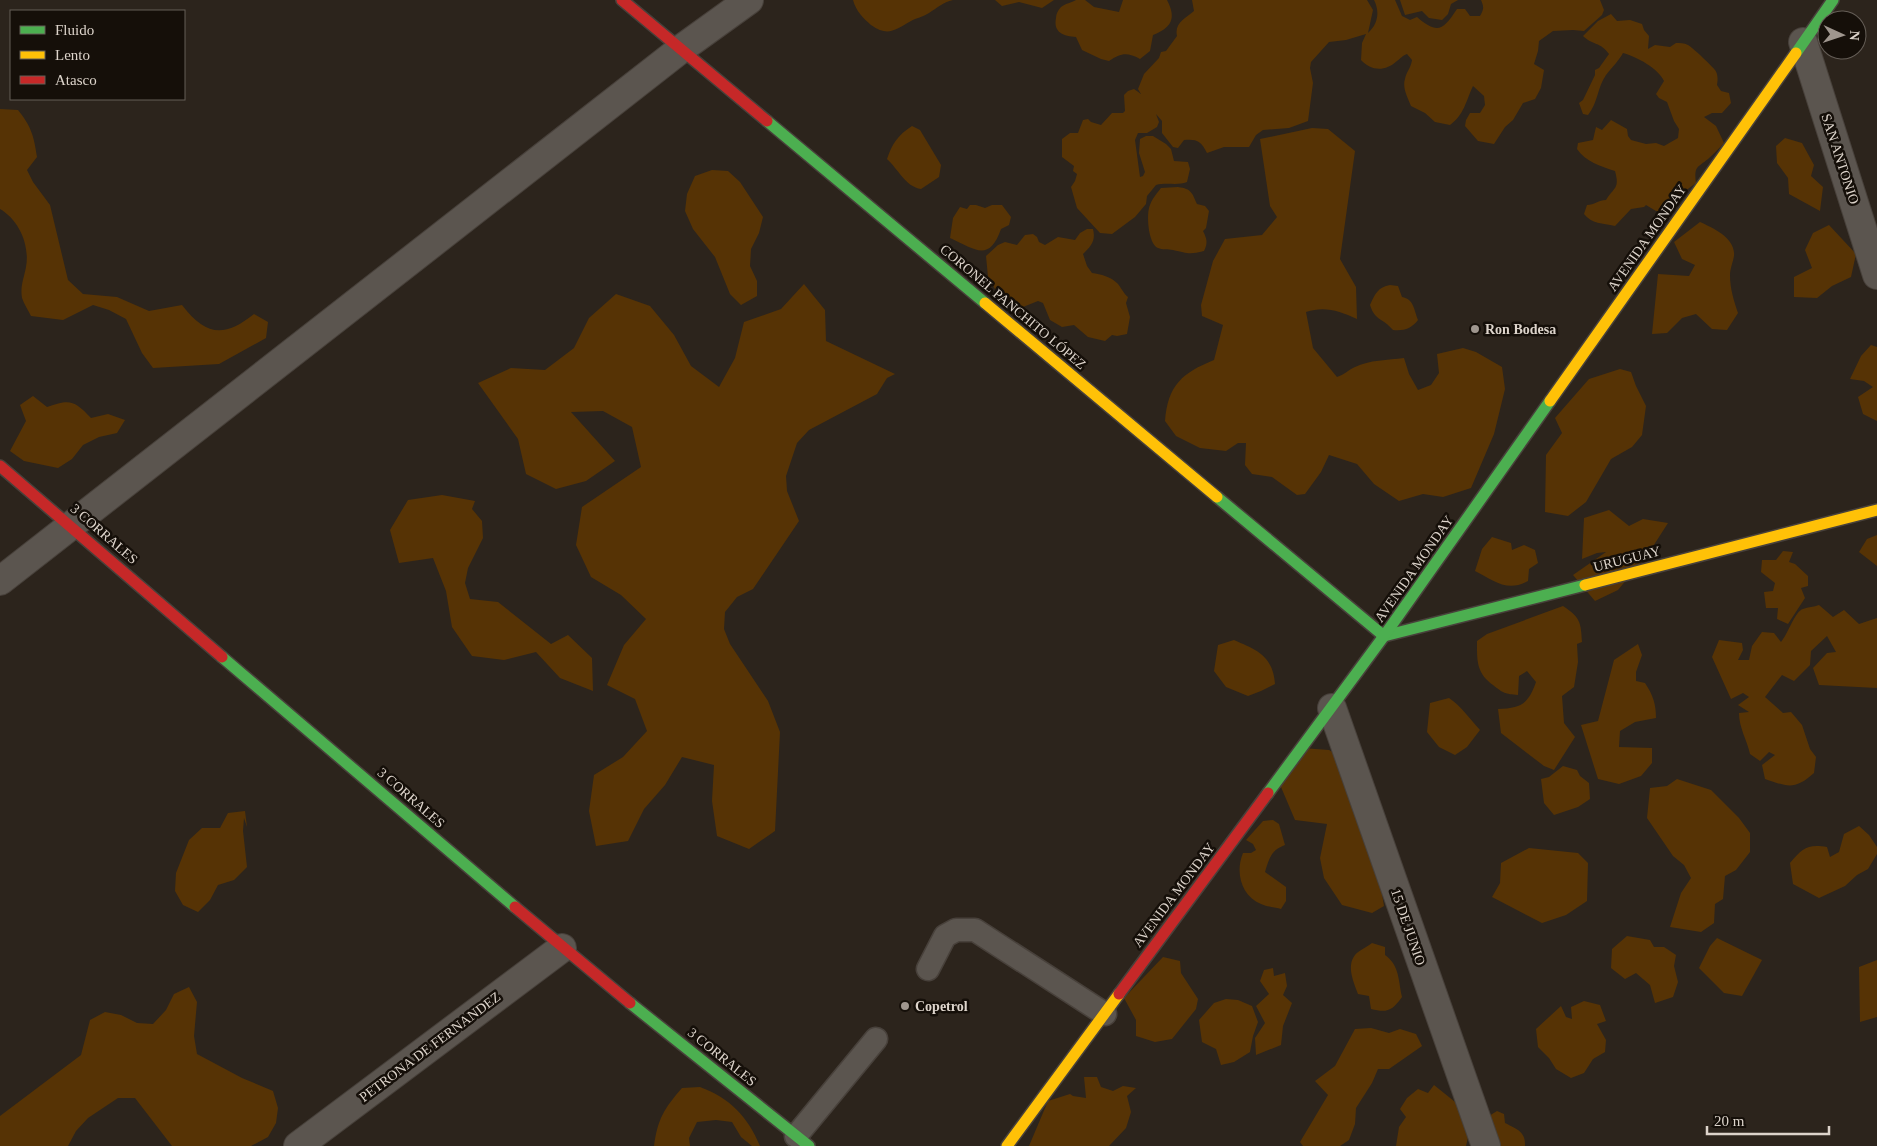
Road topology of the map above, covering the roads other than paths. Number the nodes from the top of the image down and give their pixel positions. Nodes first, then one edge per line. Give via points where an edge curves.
1 (622, 0) edge
2 (749, 0) edge
3 (1833, 0) edge
4 (1804, 42) junction
5 (681, 49) junction
6 (1877, 275) edge
7 (0, 466) edge
8 (1877, 510) edge
9 (71, 526) junction
10 (0, 581) edge
11 (1384, 636) junction
12 (1332, 708) junction
13 (562, 948) junction
14 (928, 969) dead end
15 (1104, 1014) junction
16 (876, 1039) dead end
17 (802, 1141) edge
18 (298, 1146) edge
19 (1007, 1146) edge
20 (1486, 1146) edge

1 - 5 street, CORONEL PANCHITO LÓPEZ
2 - 5 street
3 - 4 street, AVENIDA MONDAY
4 - 6 street, SAN ANTONIO
4 - 11 street, AVENIDA MONDAY
5 - 9 street
5 - 11 street, CORONEL PANCHITO LÓPEZ
7 - 9 street, 3 CORRALES
8 - 11 street, URUGUAY
9 - 10 street
9 - 13 street, 3 CORRALES
11 - 12 street, AVENIDA MONDAY
12 - 15 street, AVENIDA MONDAY
12 - 20 street, 15 DE JUNIO
13 - 17 street, 3 CORRALES
13 - 18 street, PETRONA DE FERNANDEZ
14 - 15 lane via 945,936 956,930 975,930
15 - 19 street, AVENIDA MONDAY
16 - 17 lane

